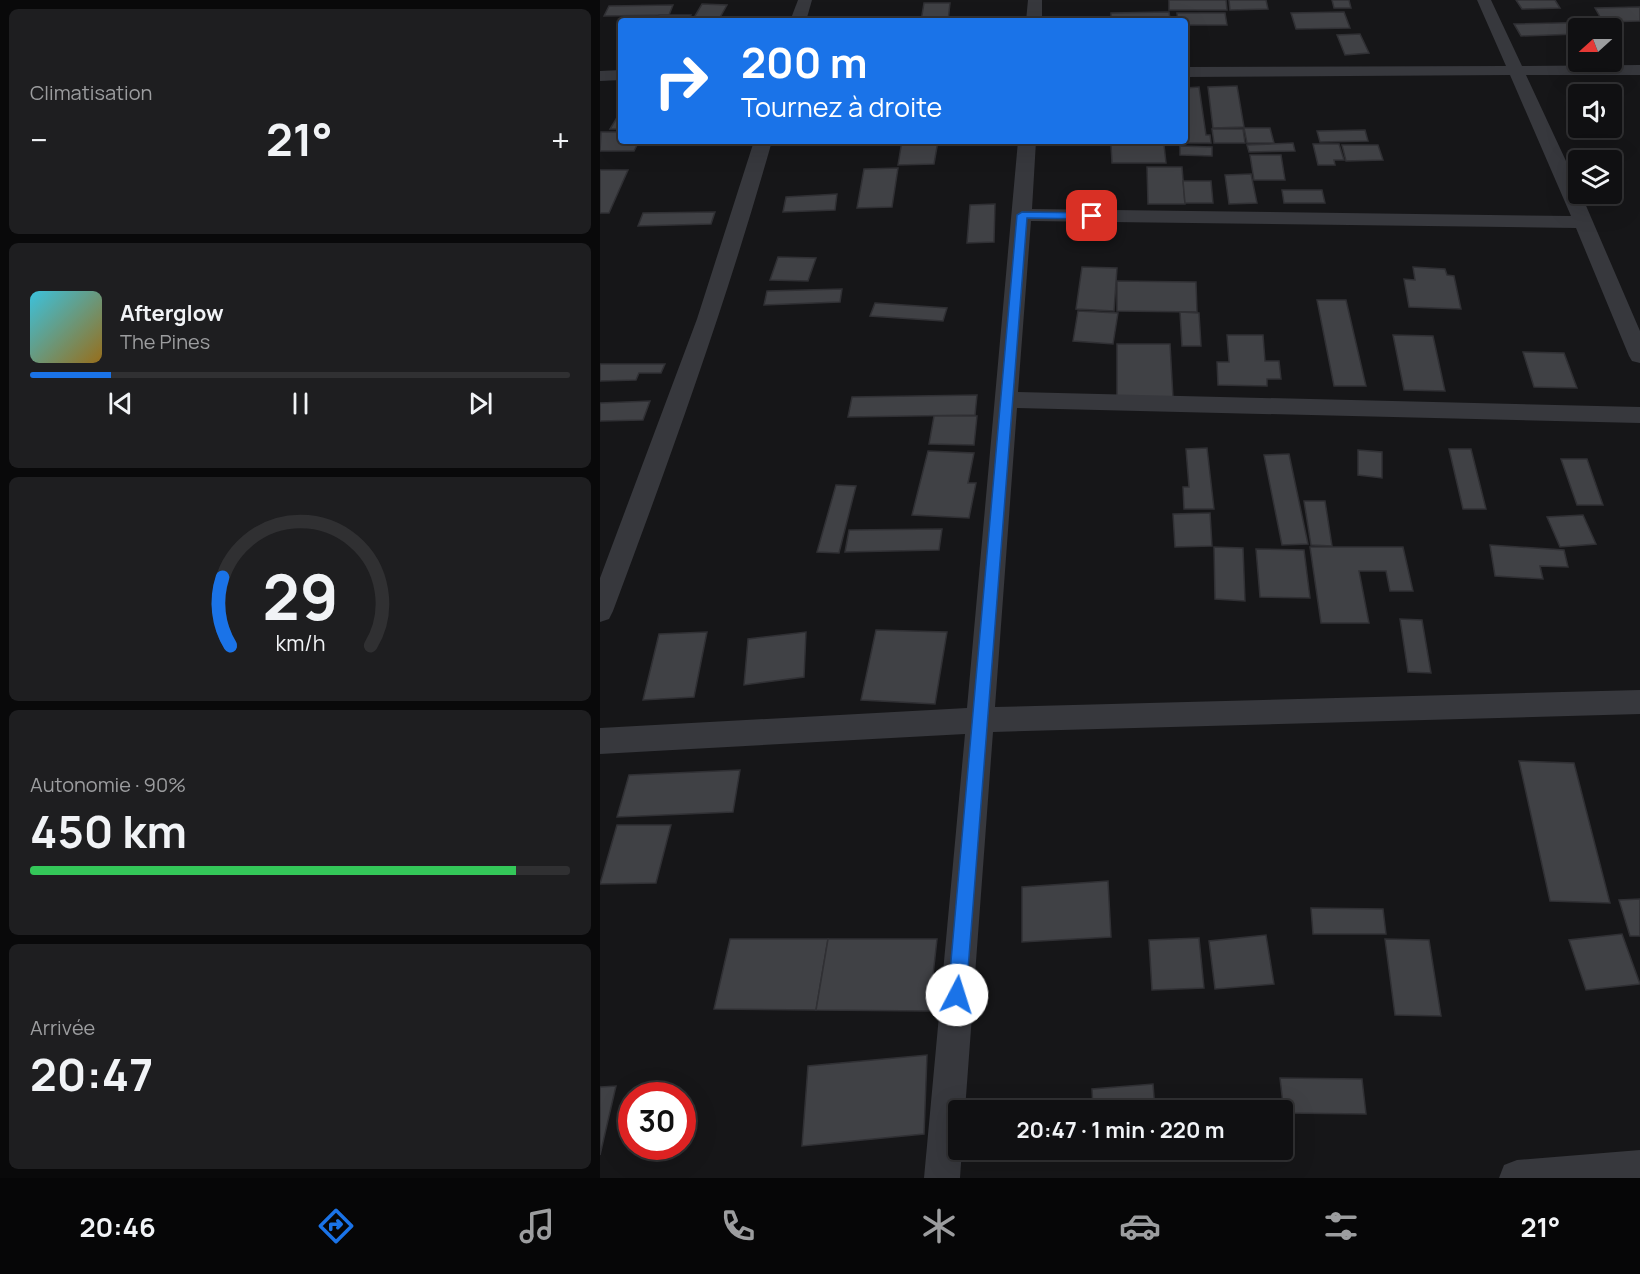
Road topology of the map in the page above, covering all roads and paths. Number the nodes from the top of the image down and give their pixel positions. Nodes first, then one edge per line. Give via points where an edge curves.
1 (805, 0) edge
2 (1035, 0) edge
3 (1484, 0) edge
4 (799, 18) edge
5 (1034, 18) edge
6 (1515, 70) junction
7 (1640, 70) edge
8 (1188, 72) edge
9 (618, 75) edge
10 (600, 76) edge
11 (763, 144) edge
12 (1027, 144) edge
13 (1022, 215) junction
14 (1584, 222) junction
15 (1640, 356) edge
16 (1006, 400) junction
17 (1640, 415) edge
18 (600, 611) edge
19 (1640, 702) edge
20 (980, 720) junction
21 (600, 741) edge
22 (1640, 1168) edge
23 (942, 1178) edge
24 (1517, 1178) edge

1 - 4 street
2 - 5 street
3 - 6 street
6 - 7 street
6 - 8 street
6 - 14 street
9 - 10 street
11 - 18 street via 722,278
12 - 13 street
13 - 14 street
13 - 16 street
14 - 15 street
16 - 17 street
16 - 20 street
19 - 20 street
20 - 21 street
20 - 23 street
22 - 24 street

